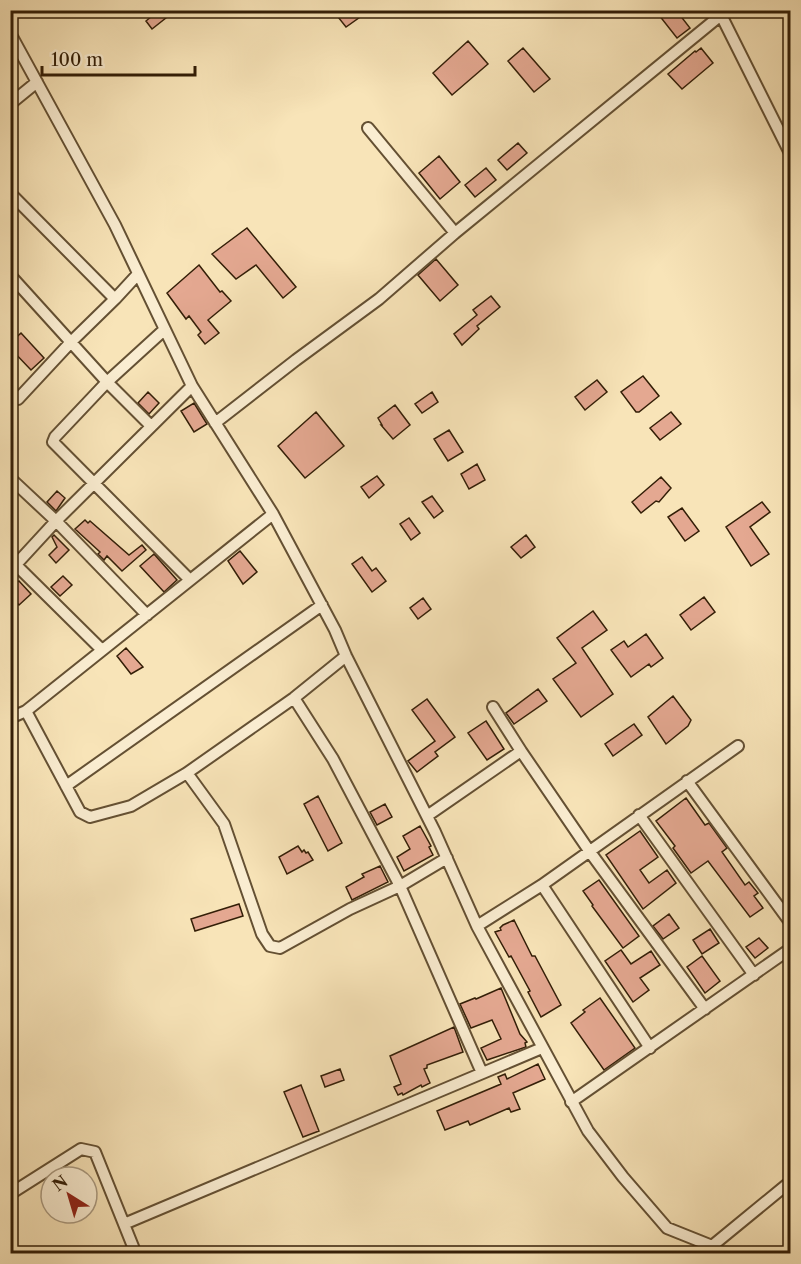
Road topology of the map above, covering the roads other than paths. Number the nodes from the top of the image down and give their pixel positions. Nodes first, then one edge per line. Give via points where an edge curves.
1 (720, 13) edge
2 (10, 33) edge
3 (37, 82) junction
4 (10, 104) edge
5 (368, 129) dead end
6 (790, 153) edge
7 (10, 193) edge
8 (455, 233) junction
9 (138, 274) junction
10 (10, 275) edge
11 (115, 299) junction
12 (164, 330) junction
13 (71, 342) junction
14 (107, 382) junction
15 (192, 386) junction
16 (10, 399) edge
17 (215, 423) junction
18 (151, 426) junction
19 (10, 478) edge
20 (94, 482) junction
21 (273, 514) junction
22 (56, 520) junction
23 (12, 565) edge
24 (190, 580) junction
25 (322, 605) junction
26 (147, 615) junction
27 (102, 650) junction
28 (346, 656) junction
29 (294, 698) junction
30 (493, 707) dead end
31 (26, 711) junction
32 (10, 718) edge
33 (738, 746) dead end
34 (521, 750) junction
35 (187, 773) junction
36 (687, 781) junction
37 (66, 786) junction
38 (639, 815) junction
39 (427, 816) junction
40 (590, 852) junction
41 (447, 858) junction
42 (542, 885) junction
43 (400, 886) junction
44 (790, 922) edge
45 (477, 926) junction
46 (790, 949) edge
47 (754, 975) junction
48 (705, 1009) junction
49 (542, 1048) junction
50 (650, 1048) junction
51 (482, 1073) junction
52 (571, 1102) junction
53 (790, 1182) edge
54 (10, 1194) edge
55 (124, 1224) junction
56 (136, 1254) edge

1 - 6 street
1 - 8 street
2 - 3 street
3 - 4 street
3 - 9 street
5 - 8 street
7 - 11 street
8 - 17 street via 379,299
9 - 11 street
9 - 12 street
10 - 13 street
11 - 13 street
12 - 14 street
12 - 15 street
13 - 14 street
13 - 16 street via 18,399
14 - 18 street
14 - 20 street via 53,442
15 - 17 street
15 - 18 street
17 - 21 street
18 - 20 street
19 - 22 street
20 - 22 street
20 - 24 street
21 - 24 street
21 - 25 street
22 - 23 street
22 - 26 street
23 - 27 street
24 - 26 street
25 - 28 street
25 - 37 street
26 - 27 street
27 - 31 street
28 - 29 street
28 - 39 street
29 - 35 street
29 - 43 street via 333,759
30 - 34 street
31 - 32 street
31 - 37 street
33 - 36 street
34 - 39 street
34 - 40 street
35 - 37 street via 131,806 90,817 80,812
35 - 43 street via 224,824 262,934 270,945 280,948
36 - 38 street
36 - 44 street
38 - 40 street
38 - 47 street
39 - 41 street
40 - 42 street
40 - 48 street
41 - 43 street
41 - 45 street
42 - 45 street
42 - 50 street
43 - 51 street
45 - 49 street
46 - 47 street
47 - 48 street
48 - 50 street
49 - 51 street
49 - 52 street
50 - 52 street
51 - 55 street
52 - 53 street via 623,1177 667,1227 712,1246
54 - 55 street via 81,1149 94,1152
55 - 56 street

